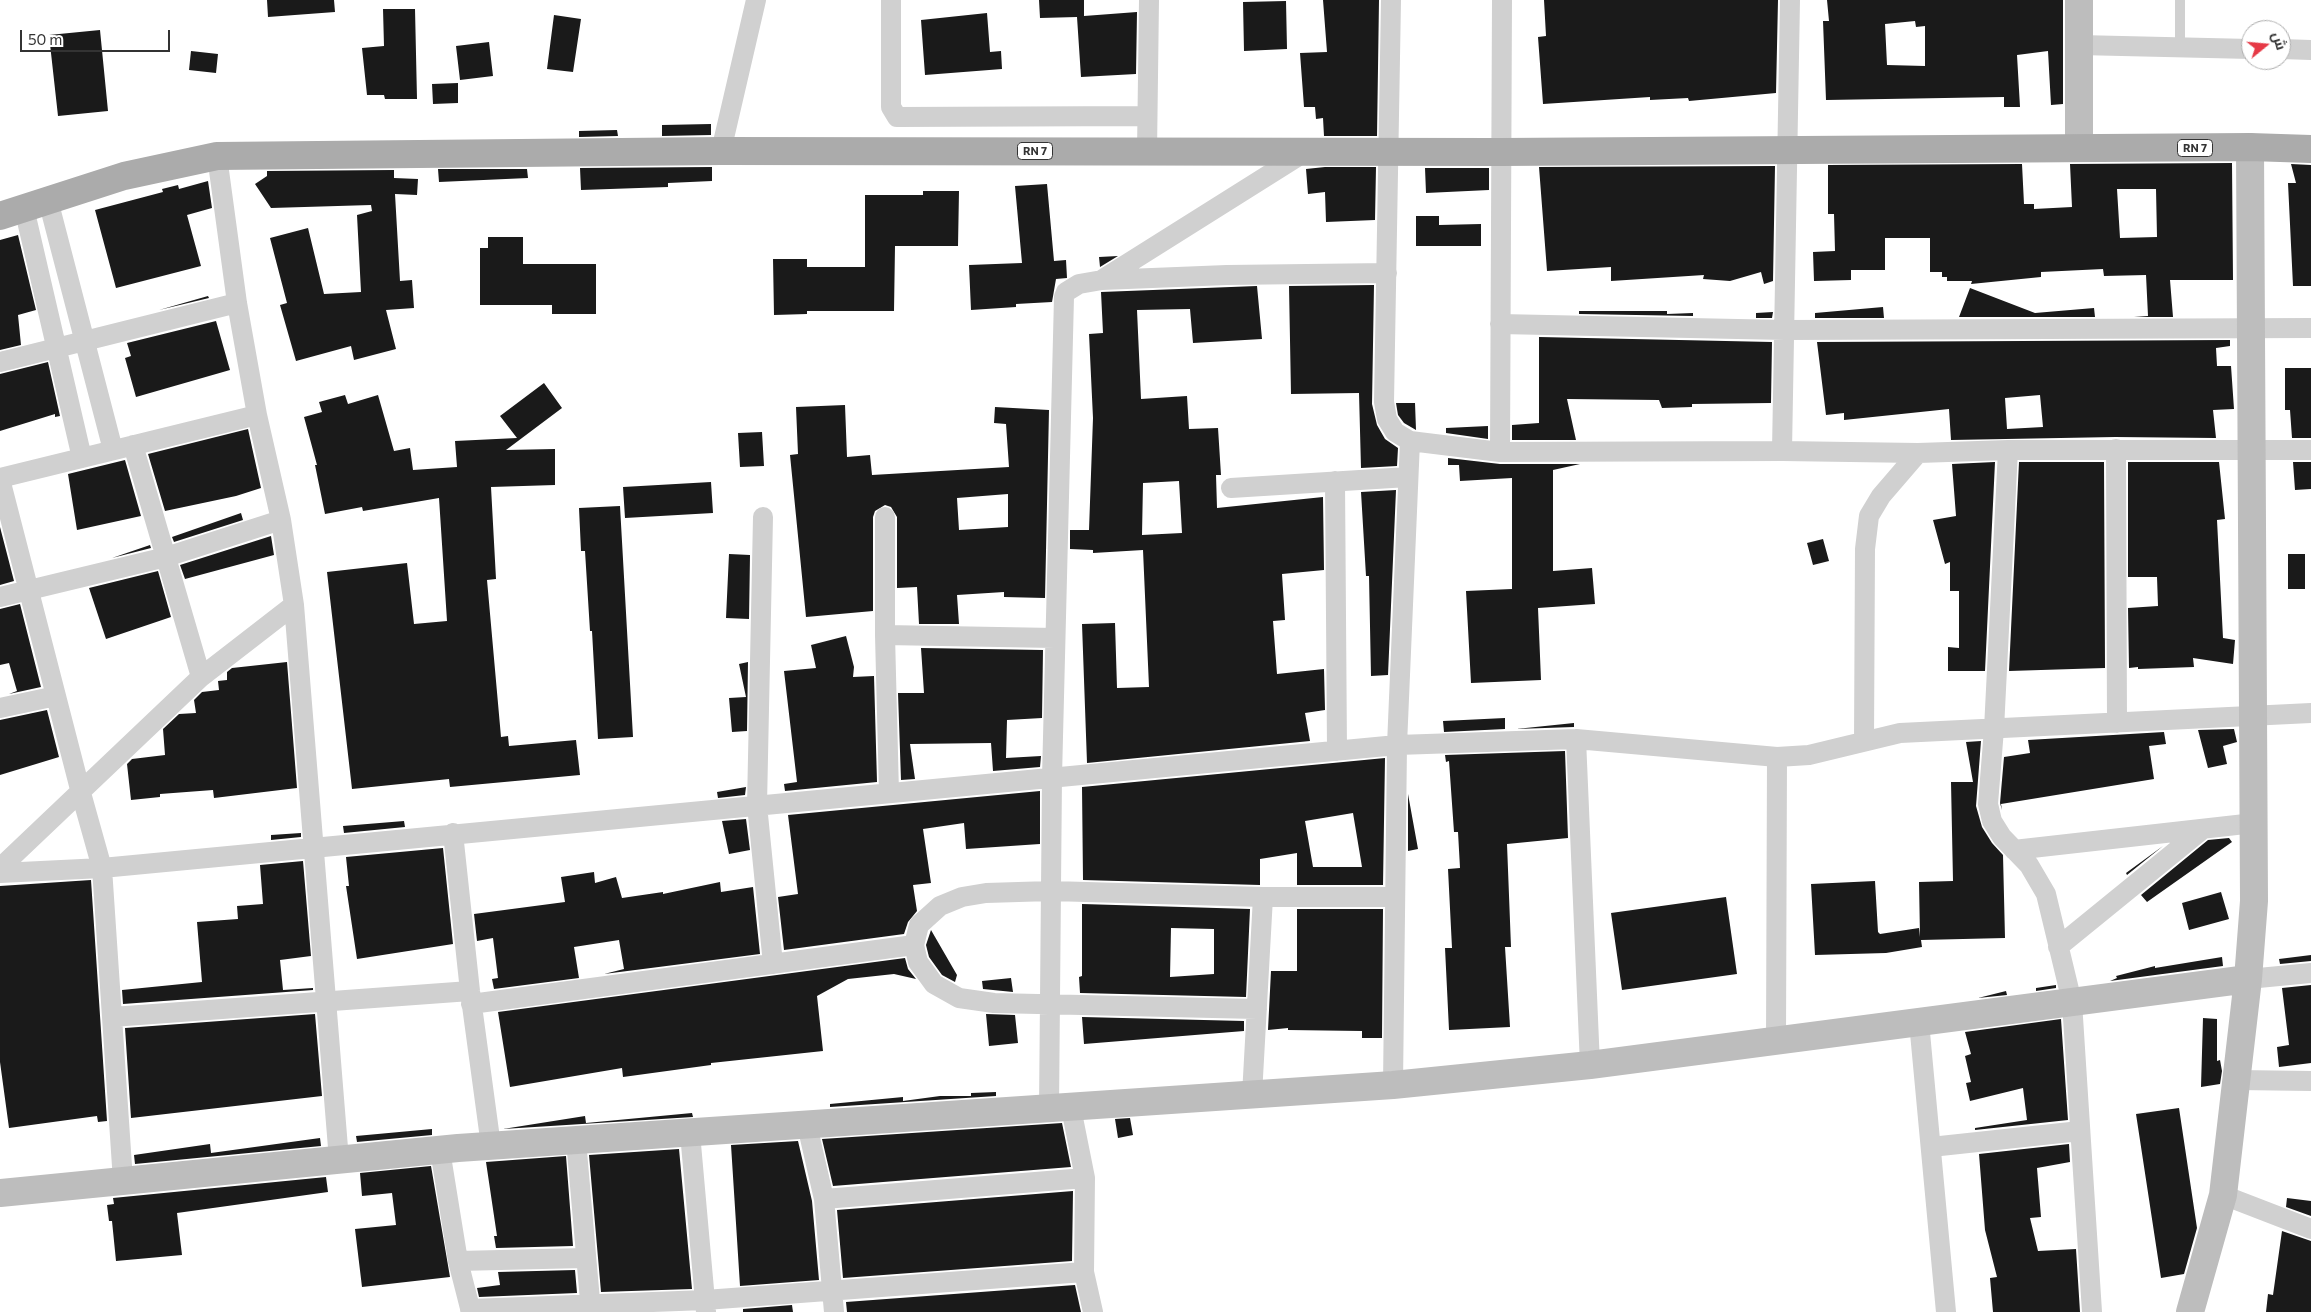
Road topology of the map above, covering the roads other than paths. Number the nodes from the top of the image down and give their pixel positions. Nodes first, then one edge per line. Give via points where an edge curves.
1 (756, 0) edge
2 (891, 0) edge
3 (1149, 0) edge
4 (1391, 0) edge
5 (1502, 0) edge
6 (1790, 0) edge
7 (2079, 0) edge
8 (2180, 0) edge
9 (2079, 45) junction
10 (2180, 47) junction
11 (2241, 49) edge
12 (2291, 49) edge
13 (2311, 50) edge
14 (1147, 116) junction
15 (2250, 147) junction
16 (2079, 148) junction
17 (2311, 148) edge
18 (721, 151) junction
19 (1788, 151) junction
20 (1147, 152) junction
21 (1305, 152) junction
22 (1389, 152) junction
23 (1501, 152) junction
24 (217, 156) junction
25 (24, 208) edge
26 (1387, 273) junction
27 (1102, 280) junction
28 (237, 303) junction
29 (1500, 324) junction
30 (2251, 327) junction
31 (2311, 328) edge
32 (1784, 330) junction
33 (84, 340) junction
34 (57, 348) junction
35 (0, 362) edge
36 (257, 415) junction
37 (1410, 441) junction
38 (133, 445) junction
39 (2116, 449) junction
40 (2252, 449) junction
41 (113, 450) junction
42 (1782, 450) junction
43 (2008, 450) junction
44 (2311, 450) edge
45 (1500, 452) junction
46 (1918, 453) junction
47 (82, 458) junction
48 (1408, 477) junction
49 (0, 478) edge
50 (1335, 481) junction
51 (1231, 488) dead end
52 (763, 517) dead end
53 (885, 517) dead end
54 (281, 520) junction
55 (166, 557) junction
56 (29, 591) junction
57 (0, 597) edge
58 (294, 605) junction
59 (885, 635) junction
60 (1055, 638) junction
61 (201, 677) junction
62 (56, 696) junction
63 (0, 708) edge
64 (2311, 713) edge
65 (2253, 716) junction
66 (2116, 723) junction
67 (1994, 729) junction
68 (1576, 739) junction
69 (1864, 740) junction
70 (1397, 745) junction
71 (1337, 751) junction
72 (1777, 757) junction
73 (1052, 777) junction
74 (81, 793) junction
75 (889, 793) junction
76 (757, 805) junction
77 (2254, 823) junction
78 (2203, 829) junction
79 (453, 833) junction
80 (315, 846) junction
81 (2014, 850) junction
82 (0, 868) edge
83 (102, 868) junction
84 (0, 873) edge
85 (1051, 891) junction
86 (1263, 896) junction
87 (1395, 897) junction
88 (914, 945) junction
89 (2058, 947) junction
90 (773, 964) junction
91 (2311, 974) edge
92 (2248, 979) junction
93 (470, 998) junction
94 (327, 1001) junction
95 (2072, 1002) junction
96 (1049, 1004) junction
97 (1257, 1009) junction
98 (112, 1017) junction
99 (1919, 1022) junction
100 (1776, 1041) junction
101 (1590, 1065) junction
102 (2237, 1080) junction
103 (2311, 1081) edge
104 (1393, 1085) junction
105 (1252, 1095) junction
106 (1060, 1109) junction
107 (807, 1125) junction
108 (2080, 1131) junction
109 (690, 1133) junction
110 (576, 1140) junction
111 (491, 1146) junction
112 (1931, 1147) junction
113 (440, 1150) junction
114 (339, 1160) junction
115 (1085, 1178) junction
116 (123, 1181) junction
117 (0, 1193) edge
118 (2223, 1196) junction
119 (824, 1199) junction
120 (2311, 1230) edge
121 (585, 1258) junction
122 (458, 1261) junction
123 (1084, 1272) junction
124 (832, 1291) junction
125 (705, 1306) edge
126 (591, 1308) edge
127 (471, 1310) edge
128 (834, 1312) edge
129 (1093, 1312) edge
130 (1946, 1312) edge
131 (2092, 1312) edge
132 (2190, 1312) edge

1 - 18 street
2 - 14 street via 891,107 897,117
3 - 14 street
4 - 22 street
5 - 23 street
6 - 19 street
7 - 9 street
8 - 10 lane
9 - 10 street
9 - 16 street
10 - 11 street
12 - 13 street
14 - 20 street
15 - 16 main road, RN 7
15 - 17 main road, RN 7
15 - 30 street
16 - 19 main road, RN 7
18 - 20 main road, RN 7
18 - 24 main road, RN 7
19 - 23 main road, RN 7
19 - 32 street
20 - 21 main road, RN 7
21 - 22 main road, RN 7
21 - 27 street
22 - 23 main road, RN 7
22 - 26 street
23 - 29 street
24 - 25 main road, RN 7 via 124,176
24 - 28 street
25 - 33 street
25 - 34 street
26 - 27 street
26 - 37 street via 1384,402 1387,419 1395,432
27 - 60 street via 1072,287 1064,297
28 - 33 street
28 - 36 street
29 - 32 street
29 - 45 street
30 - 31 street
30 - 32 street
30 - 40 street
32 - 42 street
33 - 34 street
33 - 41 street
34 - 35 street
34 - 47 street
36 - 38 street
36 - 54 street
37 - 45 street
37 - 48 street
38 - 41 street
38 - 55 street
39 - 40 street
39 - 43 street
39 - 66 street
40 - 44 street
40 - 65 street
41 - 47 street
42 - 45 street
42 - 46 street
43 - 46 street
43 - 67 street
46 - 69 street via 1881,496 1869,516 1865,549
47 - 49 street
48 - 50 street
48 - 70 street
49 - 56 street
50 - 51 street
50 - 71 street
52 - 76 street
53 - 59 street
54 - 55 street
54 - 58 street
55 - 56 street
55 - 61 street
56 - 57 street
56 - 62 street
58 - 61 street
58 - 80 street
59 - 60 street
59 - 75 street
60 - 73 street
61 - 74 street
62 - 63 street
62 - 74 street
64 - 65 street
65 - 66 street
65 - 77 street
66 - 67 street
67 - 69 street via 1900,733
67 - 81 street via 1988,804 1992,821
68 - 70 street
68 - 72 street
68 - 101 street
69 - 72 street via 1809,755
70 - 71 street
70 - 87 street
71 - 73 street
72 - 100 street
73 - 75 street
73 - 85 street
74 - 82 street
74 - 83 street
75 - 76 street
76 - 79 street
76 - 90 street
77 - 78 street
77 - 92 street via 2254,901
78 - 81 street
78 - 89 street
79 - 80 street
79 - 93 street
80 - 83 street
80 - 94 street
81 - 89 street via 2029,865 2046,894
83 - 84 street
83 - 98 street
85 - 86 street
85 - 88 street via 962,897 940,906 919,925
85 - 96 street
86 - 87 street
86 - 97 street
87 - 104 street
88 - 90 street
88 - 96 street via 918,962 934,984 959,998 994,1003
89 - 95 street
90 - 93 street
91 - 92 street
92 - 95 street
92 - 102 street
93 - 94 street
93 - 111 street
94 - 98 street
94 - 114 street
95 - 99 street
95 - 108 street
96 - 97 street
96 - 106 street
97 - 105 street
98 - 116 street
99 - 100 street
99 - 112 street
100 - 101 street
101 - 104 street
102 - 103 street
102 - 118 street
104 - 105 street
105 - 106 street
106 - 107 street
106 - 115 street
107 - 109 street
107 - 119 street
108 - 112 street
108 - 131 street
109 - 110 street
109 - 125 street
110 - 111 street
110 - 121 street
111 - 113 street
112 - 130 street
113 - 114 street
113 - 122 street
114 - 116 street
115 - 119 street
115 - 123 street
116 - 117 street
118 - 120 street
118 - 132 street
119 - 124 street
121 - 122 street
121 - 126 street
122 - 127 street
123 - 124 street
123 - 129 street
124 - 125 street
124 - 128 street
125 - 126 street
126 - 127 street

